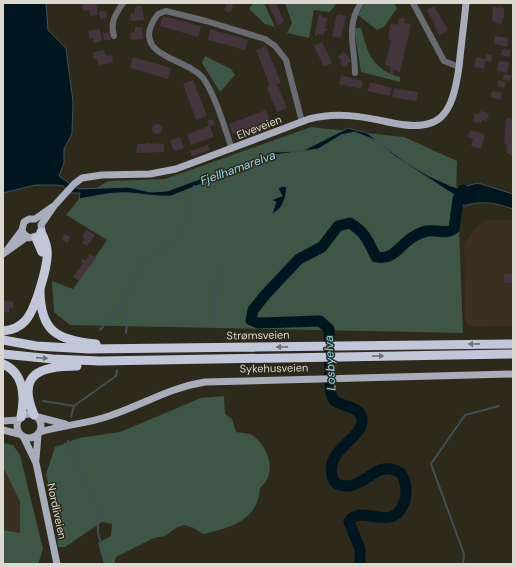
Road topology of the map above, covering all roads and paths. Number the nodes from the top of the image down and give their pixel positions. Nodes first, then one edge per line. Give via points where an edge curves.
1 (123, 3) edge
2 (361, 3) edge
3 (413, 3) edge
4 (466, 3) edge
5 (114, 36) dead end
6 (458, 67) junction
7 (355, 73) dead end
8 (302, 122) junction
9 (232, 149) junction
10 (54, 206) junction
11 (35, 218) junction
12 (22, 230) junction
13 (36, 233) junction
14 (5, 252) edge
15 (40, 289) junction
16 (3, 331) edge
17 (3, 340) edge
18 (513, 344) edge
19 (245, 347) junction
20 (3, 354) edge
21 (513, 354) edge
22 (282, 358) junction
23 (3, 364) edge
24 (513, 374) edge
25 (36, 416) junction
26 (19, 419) junction
27 (3, 421) edge
28 (66, 425) junction
29 (3, 430) edge
30 (39, 434) junction
31 (21, 436) junction
32 (36, 463) junction
33 (57, 564) edge

1 - 5 street via 114,16
2 - 7 street via 351,25
3 - 6 street via 444,61
4 - 6 main road
6 - 8 main road, Elveveien via 449,108 437,120 421,126 351,115 325,116
8 - 9 main road, Elveveien
8 - 9 street via 286,60 275,46 265,39 213,23 166,11 158,14 151,29 151,41 163,54 203,77
9 - 10 main road, Elveveien via 170,171 142,175 90,176 80,179
10 - 11 main road
10 - 13 main road
11 - 12 main road via 29,218 24,222
11 - 13 main road
12 - 13 main road
12 - 14 main road
13 - 14 main road
13 - 15 highway via 45,263
15 - 16 highway via 26,321 13,329
15 - 19 highway via 40,306 45,321 56,334 72,340 101,345
17 - 19 highway, Strømsveien via 36,346 89,349
18 -> 19 highway, Strømsveien
20 -> 22 highway via 100,361
22 -> 21 highway
22 - 25 highway via 218,364 51,367 37,373 30,384 29,397
23 - 26 highway via 15,373 20,382 23,397
24 - 28 main road, Sykehusveien via 223,381 196,384 166,392 102,419
25 - 26 main road via 27,414
25 - 28 main road, Sykehusveien
25 - 30 main road via 41,423
26 - 27 main road
26 - 31 main road via 17,428
28 - 30 main road, Sykehusveien
29 - 31 main road
30 - 31 main road via 33,438
30 - 32 main road, Nordliveien
31 - 32 main road, Nordliveien
32 - 33 main road, Nordliveien

